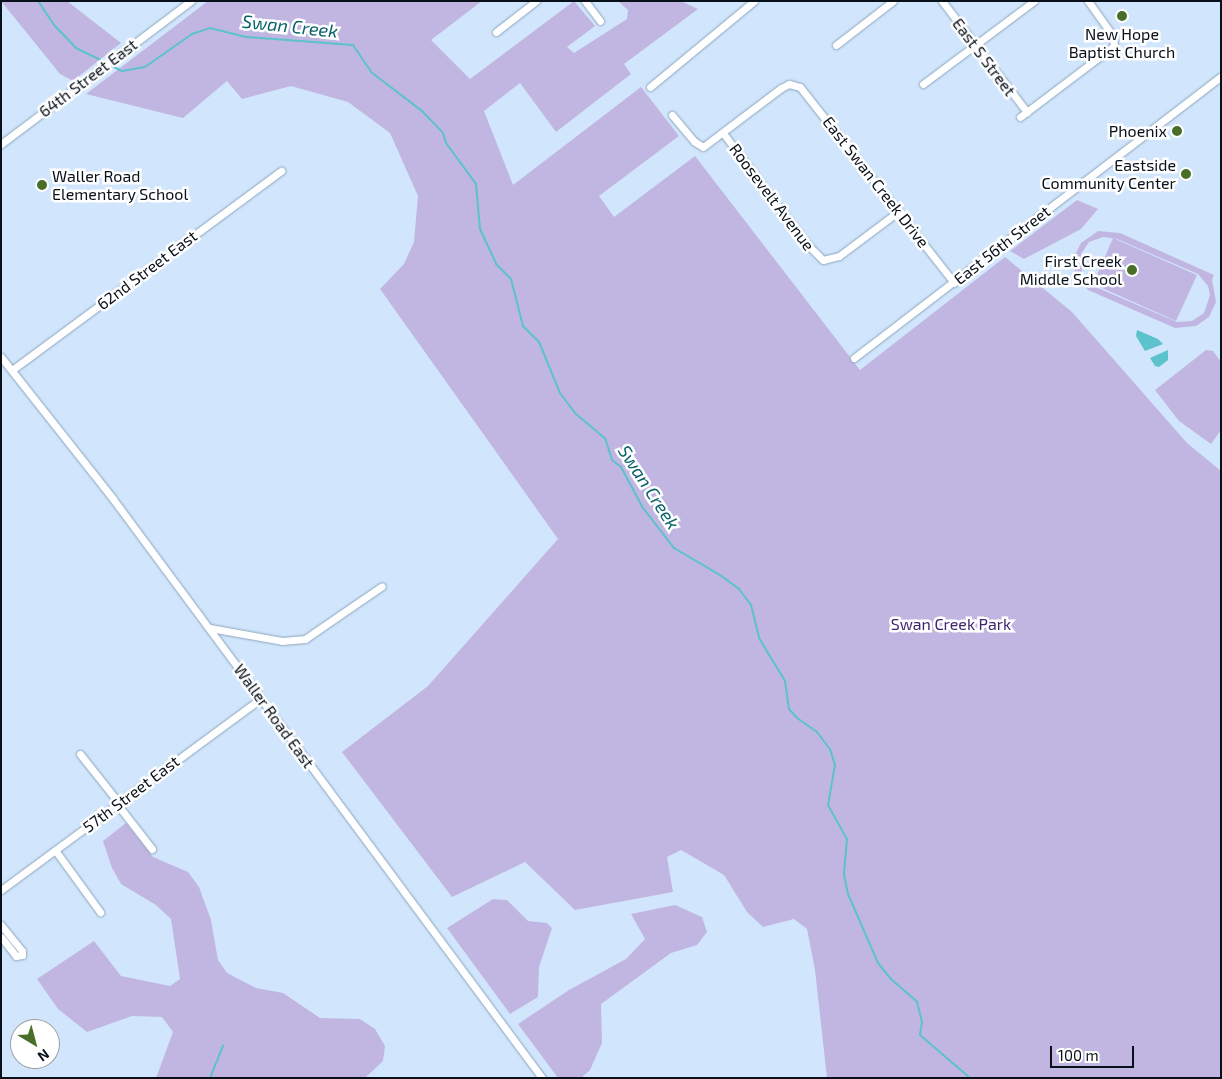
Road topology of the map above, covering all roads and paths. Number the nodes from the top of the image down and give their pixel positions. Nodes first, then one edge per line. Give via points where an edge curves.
1 (191, 1) edge
2 (536, 1) edge
3 (585, 1) edge
4 (754, 1) edge
5 (893, 1) edge
6 (942, 1) edge
7 (1034, 1) edge
8 (1088, 1) edge
9 (600, 21) dead end
10 (496, 32) dead end
11 (836, 45) dead end
12 (975, 45) junction
13 (1221, 76) edge
14 (923, 84) dead end
15 (650, 87) dead end
16 (1027, 112) junction
17 (672, 115) dead end
18 (1020, 117) dead end
19 (722, 133) junction
20 (1, 144) edge
21 (281, 170) dead end
22 (899, 211) junction
23 (954, 283) junction
24 (1, 357) edge
25 (854, 358) dead end
26 (12, 370) junction
27 (382, 586) dead end
28 (210, 628) junction
29 (261, 698) junction
30 (80, 754) dead end
31 (118, 803) junction
32 (152, 849) dead end
33 (55, 850) junction
34 (1, 890) edge
35 (100, 912) dead end
36 (1, 924) edge
37 (1, 937) edge
38 (542, 1078) edge

1 - 20 street, 64th Street East
2 - 10 street
3 - 9 street
4 - 15 street
5 - 11 street
6 - 12 street, East S Street
7 - 12 street
8 - 16 street via 1115,42 1111,50
12 - 14 street
12 - 16 street, East S Street
13 - 23 street, East 56th Street
16 - 18 street
17 - 19 street via 698,146 704,146
19 - 22 street, East Swan Creek Drive via 781,88 795,84 808,93
19 - 22 street, Roosevelt Avenue via 808,247 823,260 839,256
21 - 26 street, 62nd Street East
22 - 23 street, East Swan Creek Drive
23 - 25 street, East 56th Street
24 - 26 street, Waller Road East
26 - 28 street, Waller Road East
27 - 28 street via 305,639 295,641
28 - 29 street, Waller Road East
29 - 31 street, 57th Street East
29 - 38 street, Waller Road East
30 - 31 street
31 - 32 street
31 - 33 street, 57th Street East
33 - 34 street, 57th Street East
33 - 35 street
36 - 37 street via 22,955 16,956

